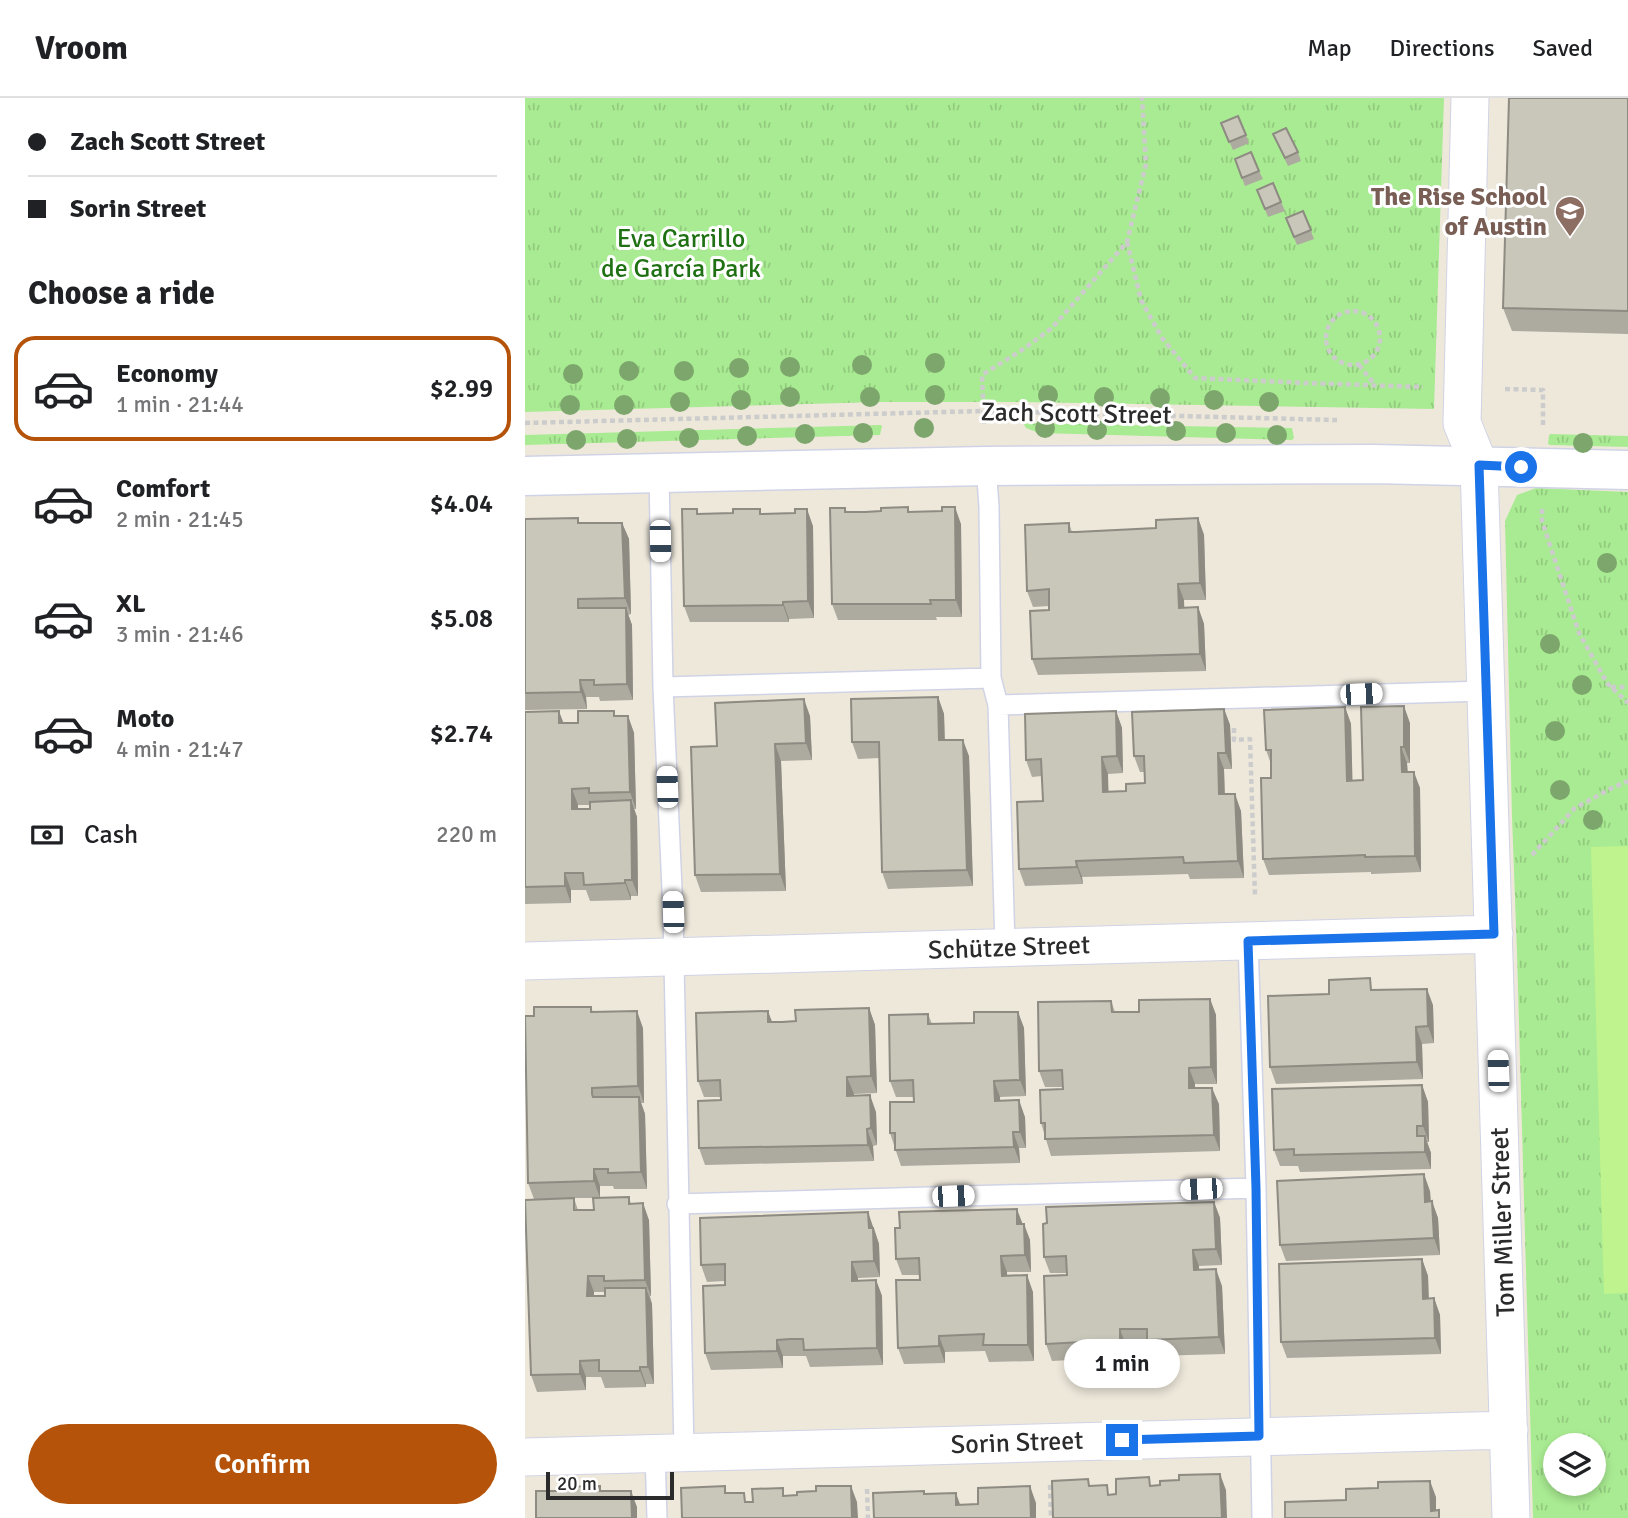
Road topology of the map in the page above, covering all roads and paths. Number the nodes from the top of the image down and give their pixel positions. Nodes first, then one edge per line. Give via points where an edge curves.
1 (1142, 98) edge
2 (1470, 98) edge
3 (1127, 242) junction
4 (1359, 365) junction
5 (1376, 386) junction
6 (1434, 387) dead end
7 (1505, 389) dead end
8 (983, 411) junction
9 (1346, 420) dead end
10 (525, 423) edge
11 (1542, 425) junction
12 (1555, 425) dead end
13 (1542, 434) dead end
14 (1479, 465) junction
15 (986, 466) junction
16 (1628, 470) edge
17 (659, 473) junction
18 (525, 476) edge
19 (1542, 507) dead end
20 (991, 678) junction
21 (663, 687) junction
22 (1611, 687) junction
23 (1628, 688) edge
24 (1485, 691) junction
25 (1233, 698) junction
26 (1628, 703) edge
27 (998, 705) junction
28 (1628, 781) edge
29 (1532, 856) dead end
30 (1255, 896) dead end
31 (1494, 934) junction
32 (1248, 941) junction
33 (1005, 947) junction
34 (673, 956) junction
35 (525, 961) edge
36 (1256, 1188) junction
37 (677, 1204) junction
38 (1509, 1430) junction
39 (1259, 1436) junction
40 (669, 1452) junction
41 (525, 1457) edge
42 (1050, 1485) edge
43 (867, 1489) dead end
44 (657, 1518) edge
45 (868, 1518) edge
46 (1051, 1518) edge
47 (1262, 1518) edge
48 (1511, 1518) edge

1 - 3 path via 1146,164
2 - 14 street via 1462,423
3 - 5 path via 1142,300 1162,338 1195,378
3 - 8 path via 1052,328 982,375
4 - 4 path via 1335,359 1327,345 1332,321 1348,312 1366,314 1379,328 1380,347 1368,362
4 - 5 path
5 - 6 path
7 - 11 path via 1542,390
8 - 9 path, Zach Scott Street
8 - 10 path, Zach Scott Street
8 - 15 path
11 - 12 path
11 - 13 path
14 - 15 street, Zach Scott Street
14 - 16 street, Zach Scott Street
14 - 24 street, Tom Miller Street
15 - 17 street, Zach Scott Street
15 - 20 lane
17 - 18 street, Zach Scott Street
17 - 21 lane
19 - 22 path via 1542,521 1579,633
20 - 21 lane
20 - 27 lane
21 - 34 lane
22 - 23 path
22 - 26 path
24 - 25 lane
24 - 31 street, Tom Miller Street
25 - 27 lane
25 - 30 path via 1234,740 1250,739
27 - 33 lane
28 - 29 path via 1575,807
31 - 32 street, Schütze Street
31 - 38 street, Tom Miller Street
32 - 33 street, Schütze Street
32 - 36 lane
33 - 34 street, Schütze Street
34 - 35 street, Schütze Street
34 - 37 lane
36 - 37 lane
36 - 39 lane
37 - 40 lane
38 - 39 street, Sorin Street
38 - 48 street, Tom Miller Street
39 - 40 street, Sorin Street
39 - 47 lane
40 - 41 street, Sorin Street
40 - 44 lane
42 - 46 path
43 - 45 path

